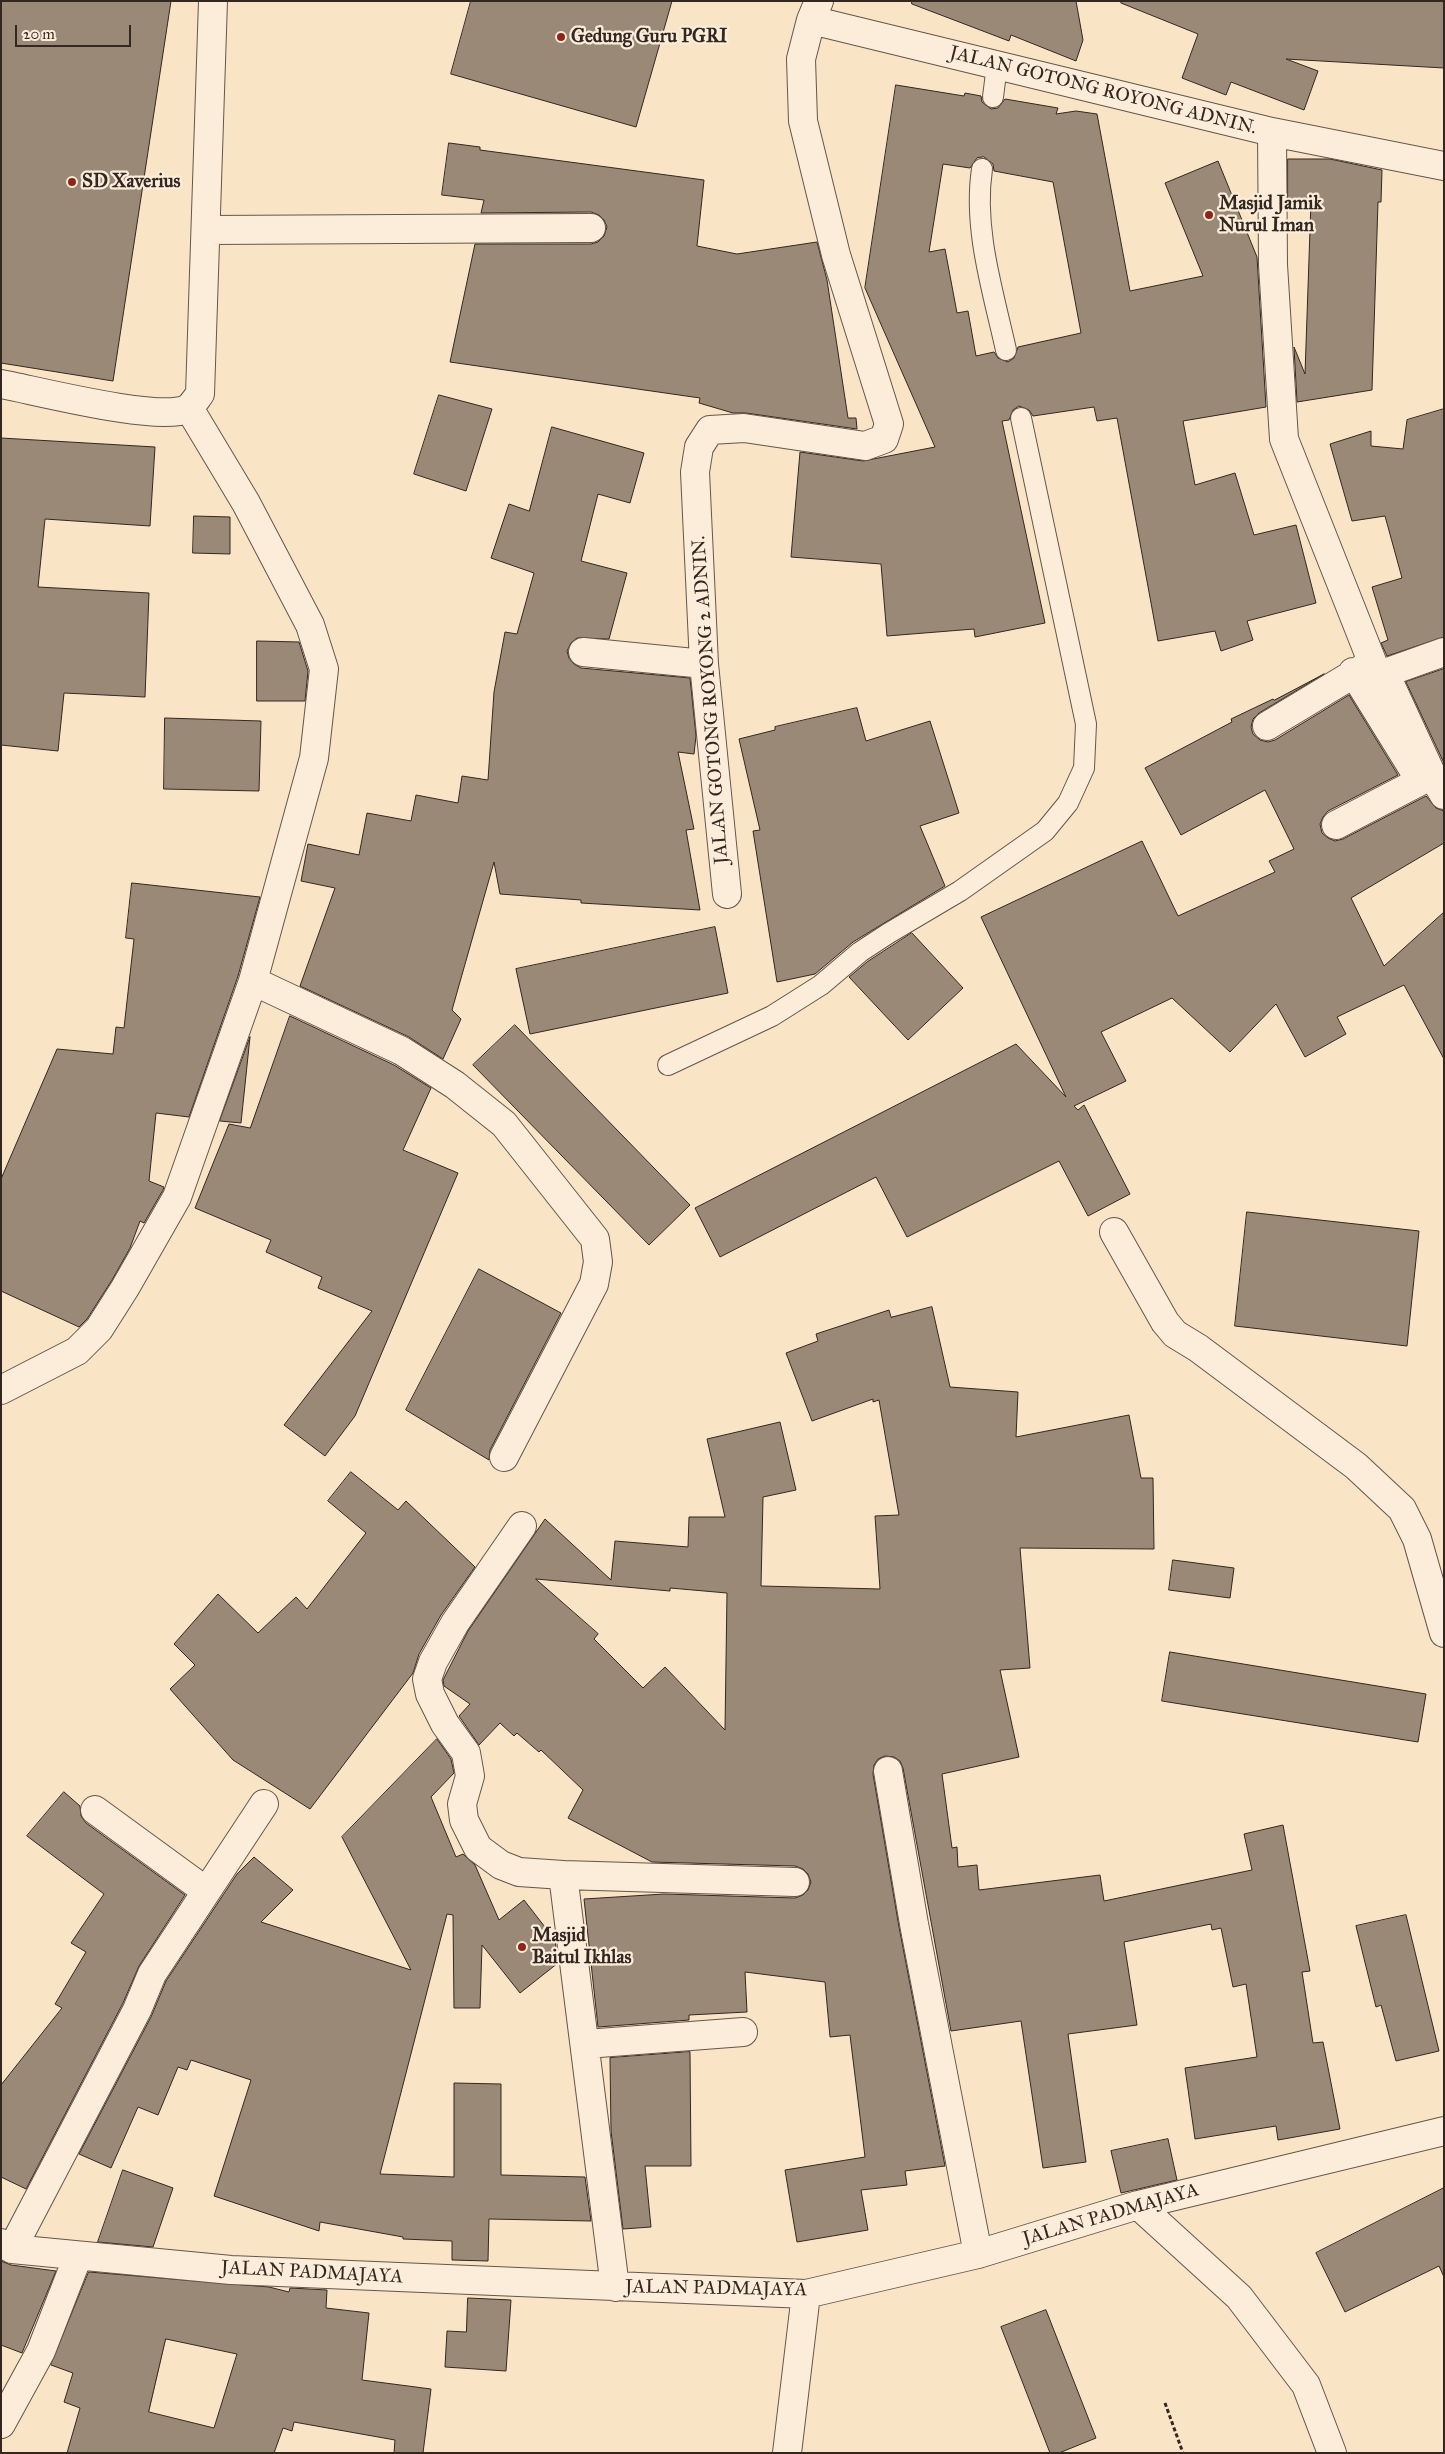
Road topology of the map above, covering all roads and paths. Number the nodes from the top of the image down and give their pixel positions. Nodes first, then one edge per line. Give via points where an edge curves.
1 (213, 1) edge
2 (815, 11) edge
3 (997, 65) junction
4 (992, 97) dead end
5 (1272, 132) junction
6 (1444, 166) edge
7 (982, 169) dead end
8 (591, 228) dead end
9 (207, 230) junction
10 (1006, 350) dead end
11 (1, 384) edge
12 (189, 408) junction
13 (1021, 418) dead end
14 (582, 652) dead end
15 (1444, 652) edge
16 (704, 664) junction
17 (1370, 669) junction
18 (1267, 726) dead end
19 (1432, 783) edge
20 (1336, 825) dead end
21 (727, 894) dead end
22 (253, 981) junction
23 (668, 1065) dead end
24 (1114, 1232) dead end
25 (1, 1390) edge
26 (504, 1457) dead end
27 (522, 1526) dead end
28 (1444, 1632) edge
29 (888, 1771) dead end
30 (264, 1804) dead end
31 (95, 1810) dead end
32 (563, 1875) junction
33 (794, 1882) dead end
34 (206, 1891) junction
35 (743, 2032) dead end
36 (586, 2044) junction
37 (1444, 2131) edge
38 (1138, 2205) junction
39 (6, 2246) edge
40 (978, 2254) junction
41 (78, 2256) junction
42 (615, 2287) junction
43 (806, 2294) junction
44 (1164, 2403) dead end
45 (1, 2424) edge
46 (787, 2453) edge
47 (1183, 2453) edge
48 (1332, 2453) edge

1 - 9 street
2 - 3 street, JALAN GOTONG ROYONG ADNIN.
2 - 16 street, JALAN GOTONG ROYONG 2 ADNIN. via 801,58 803,122 836,255 889,424 884,439 865,446 744,428 710,430 699,447 695,472
3 - 4 lane
3 - 5 street, JALAN GOTONG ROYONG ADNIN.
5 - 6 street
5 - 17 street, JALAN GOTONG ROYONG ADNIN. via 1273,265 1284,439
7 - 10 lane via 978,194 983,241
8 - 9 street
9 - 12 street via 200,394
11 - 12 street via 144,412 169,414
12 - 22 street via 246,503 310,625 324,669 314,758
13 - 23 lane via 1086,724 1084,768 1068,803 1046,831 960,891 860,952 821,985 772,1016
14 - 16 street
15 - 17 street
16 - 21 street, JALAN GOTONG ROYONG 2 ADNIN.
17 - 18 street
17 - 19 street, JALAN GOTONG ROYONG ADNIN.
19 - 20 street
22 - 25 street via 177,1197 125,1288 99,1329 77,1351
22 - 26 street via 402,1051 455,1085 504,1124 595,1239 598,1262 594,1284
24 - 28 street via 1175,1334 1356,1466 1402,1509 1417,1539
27 - 32 street via 455,1623 427,1679 430,1694 445,1724 466,1753 470,1776 462,1804 464,1820 478,1848 501,1865 519,1872
29 - 40 street
30 - 34 street
31 - 34 street
32 - 33 street
32 - 36 street
34 - 39 street via 152,1974 137,2010
35 - 36 street
36 - 42 street
37 - 38 street, JALAN PADMAJAYA
38 - 40 street, JALAN PADMAJAYA
38 - 48 street via 1239,2297 1306,2385
39 - 41 street, JALAN PADMAJAYA
40 - 43 street, JALAN PADMAJAYA
41 - 42 street, JALAN PADMAJAYA via 232,2270
41 - 45 street via 41,2351
42 - 43 street, JALAN PADMAJAYA
43 - 46 street
44 - 47 path

